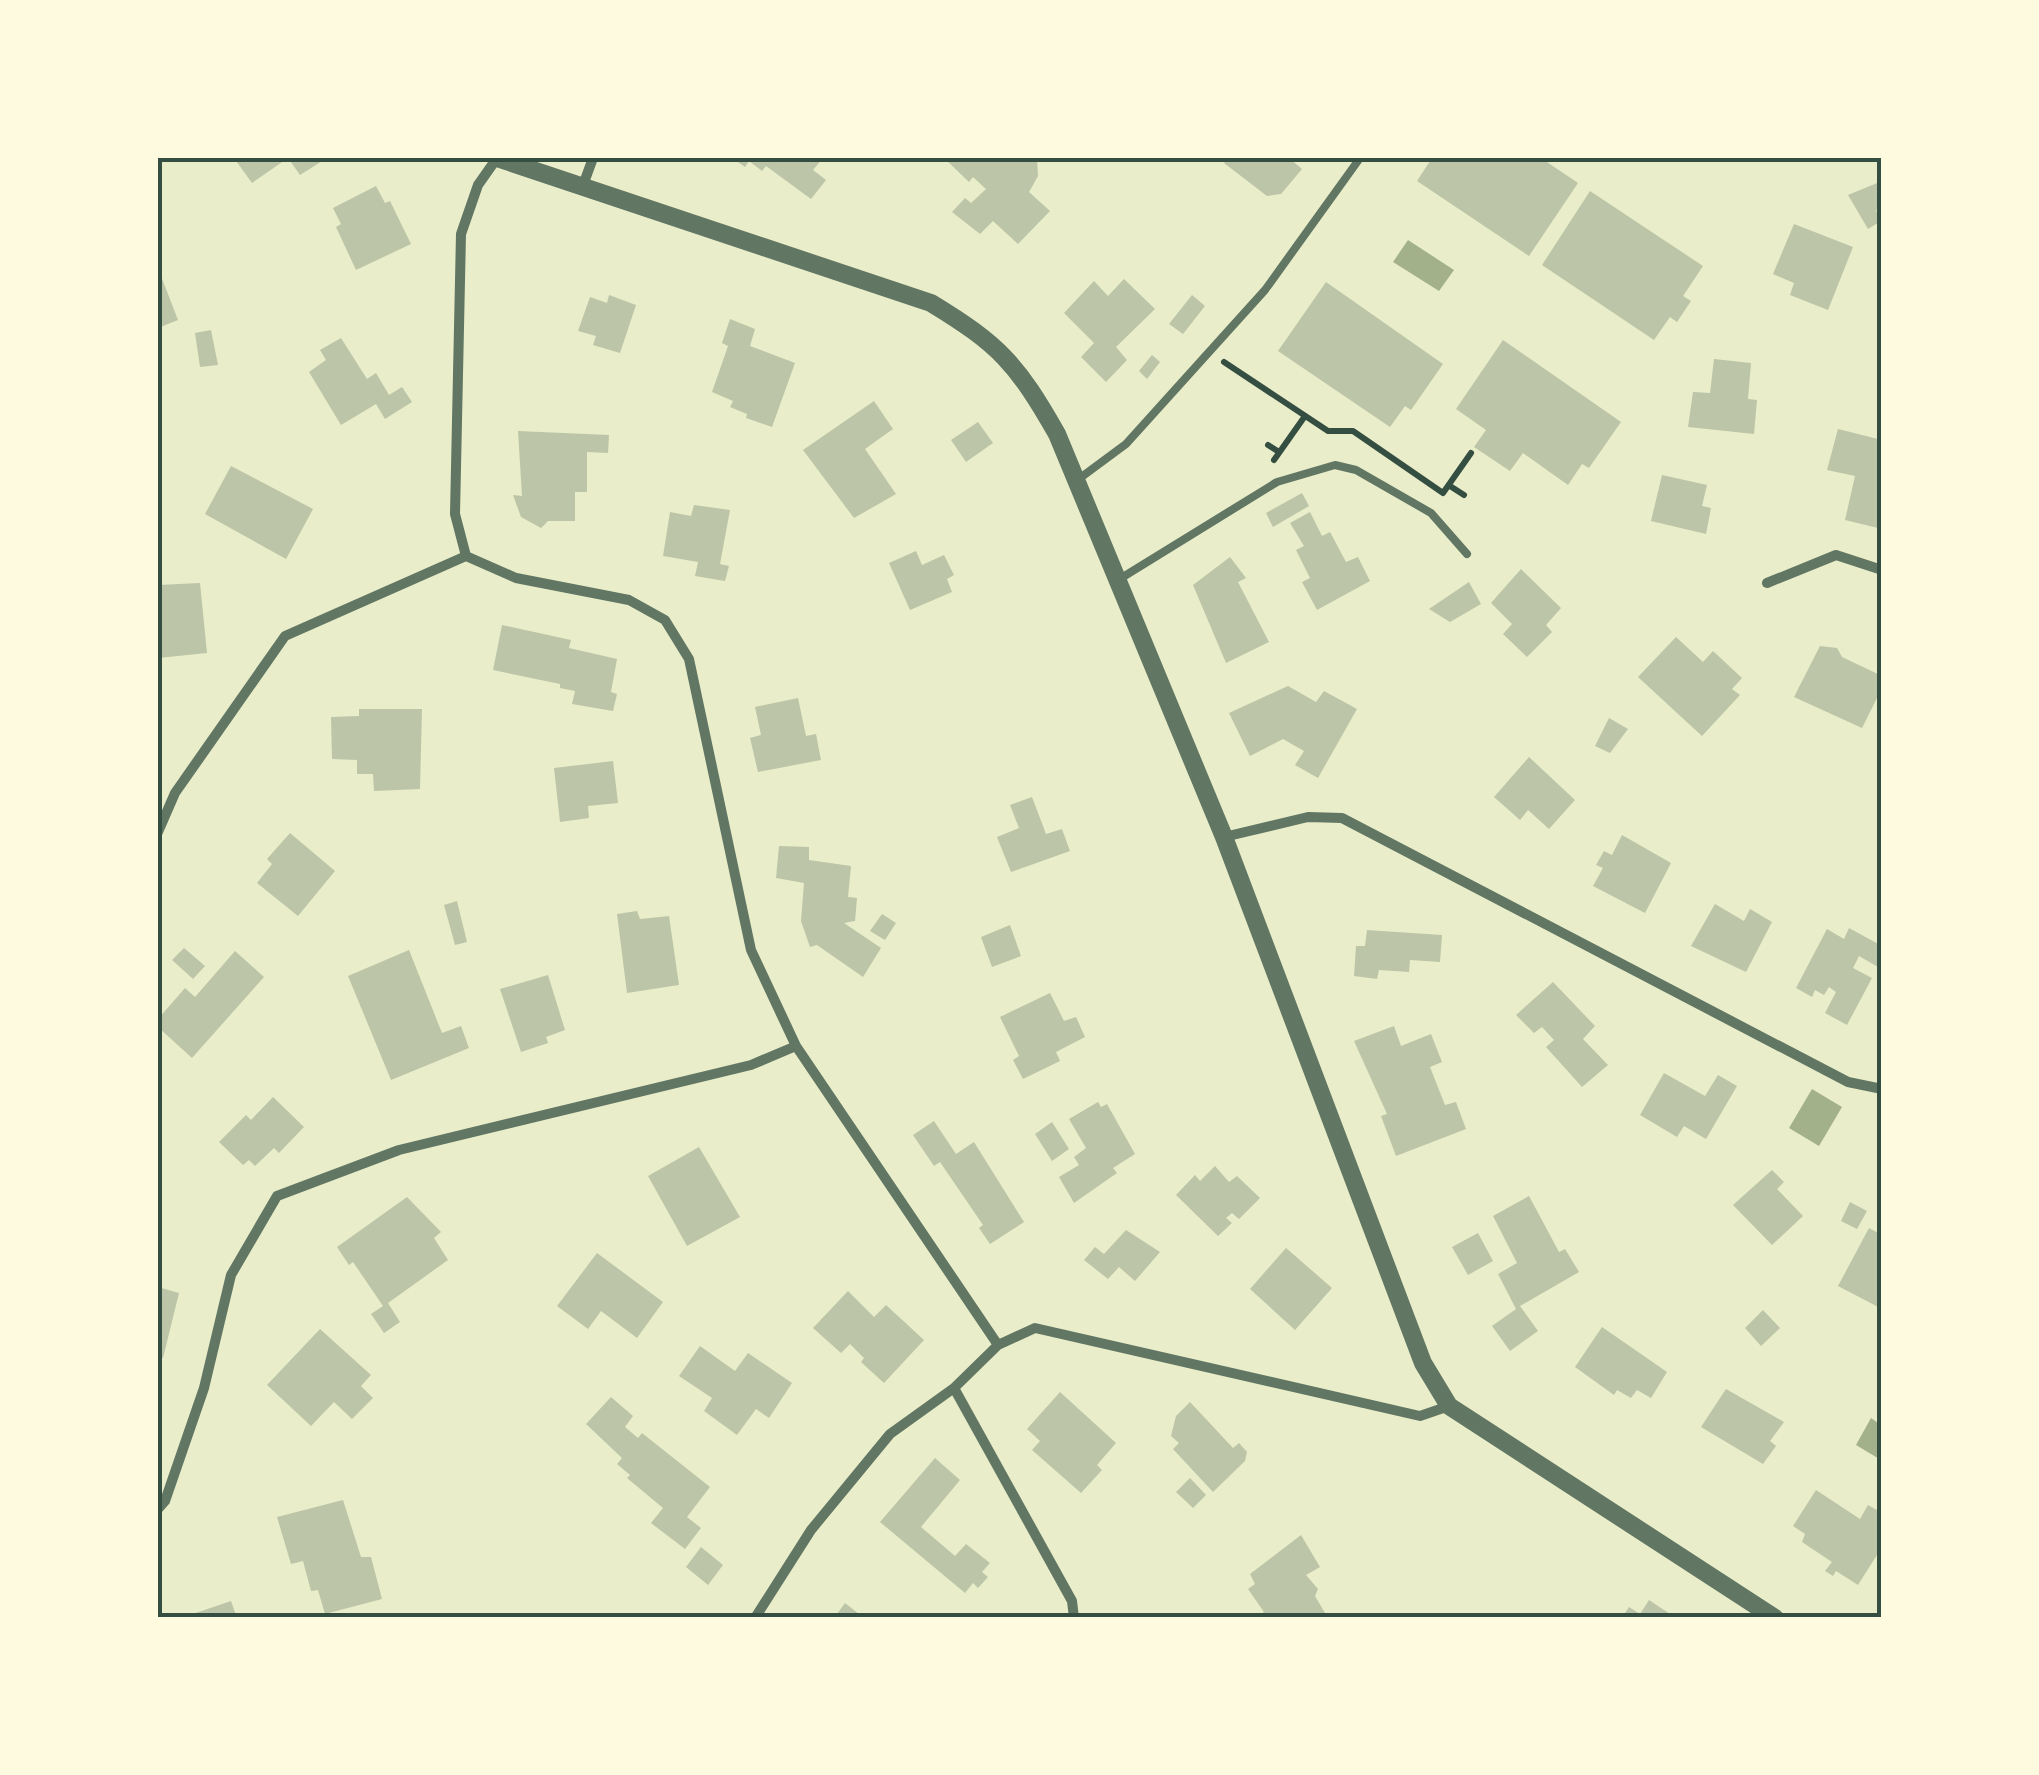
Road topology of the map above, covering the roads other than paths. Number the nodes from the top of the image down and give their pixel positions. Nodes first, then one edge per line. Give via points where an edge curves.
1 (497, 158) edge
2 (594, 158) edge
3 (1360, 158) edge
4 (582, 189) junction
5 (1076, 480) junction
6 (1468, 554) dead end
7 (466, 556) junction
8 (1882, 570) edge
9 (1118, 580) junction
10 (1768, 583) dead end
11 (158, 832) edge
12 (1224, 837) junction
13 (796, 1046) junction
14 (1882, 1088) edge
15 (998, 1346) junction
16 (954, 1388) junction
17 (1450, 1406) junction
18 (158, 1509) edge
19 (756, 1618) edge
20 (1074, 1618) edge
21 (1774, 1618) edge

1 - 4 street
1 - 7 street via 478,186 461,234 455,514
2 - 4 street
3 - 5 lane via 1265,290 1211,352 1126,444
4 - 5 street via 931,302 988,337 1026,379
5 - 9 street
6 - 9 lane via 1431,512 1335,465 1277,482
7 - 11 street via 284,636 175,794
7 - 13 street via 516,578 629,600 665,620 689,659 751,950
8 - 10 street via 1836,555
9 - 12 street
12 - 14 street via 1308,818 1342,818 1848,1082
12 - 17 street via 1424,1364
13 - 15 street
13 - 18 street via 750,1066 399,1150 277,1196 231,1275 204,1388
15 - 16 street
15 - 17 street via 1035,1328 1420,1416
16 - 19 street via 890,1434 811,1530
16 - 20 street via 1072,1601
17 - 21 street

